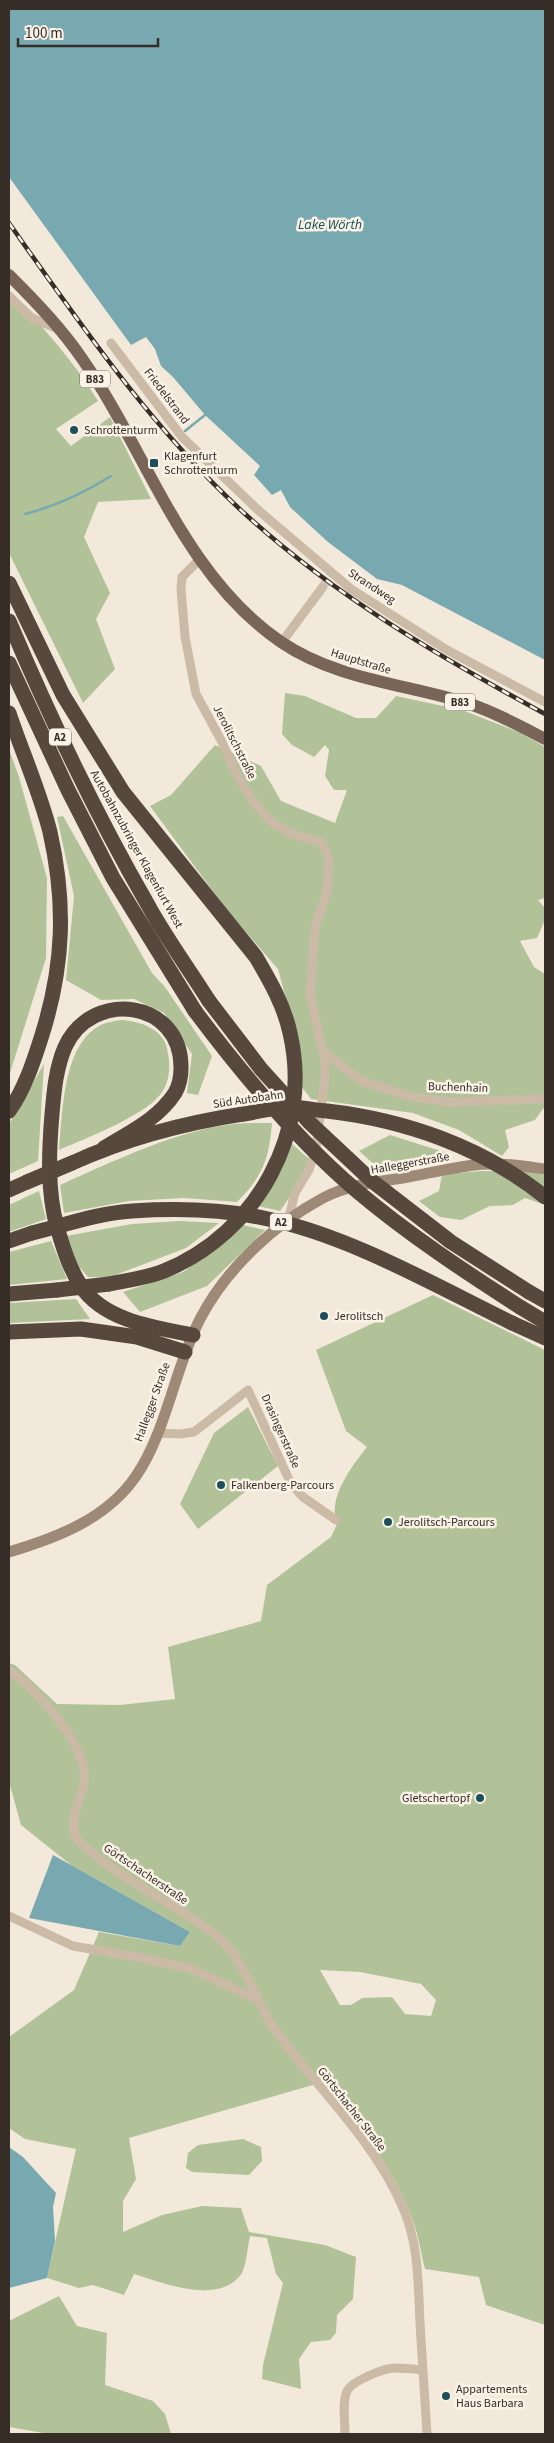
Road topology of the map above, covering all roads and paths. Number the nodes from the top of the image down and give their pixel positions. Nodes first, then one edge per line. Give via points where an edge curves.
1 (9, 275) edge
2 (9, 296) edge
3 (61, 331) junction
4 (111, 343) dead end
5 (207, 461) joint
6 (200, 559) junction
7 (9, 583) edge
8 (322, 588) tunnel mouth
9 (9, 621) edge
10 (282, 642) junction
11 (11, 669) edge
12 (545, 702) edge
13 (9, 713) edge
14 (545, 739) edge
15 (322, 1050) junction
16 (545, 1099) edge
17 (9, 1111) edge
18 (104, 1148) junction
19 (545, 1169) edge
20 (9, 1190) edge
21 (545, 1197) edge
22 (288, 1221) junction
23 (9, 1241) edge
24 (9, 1294) edge
25 (545, 1301) edge
26 (545, 1322) edge
27 (9, 1332) edge
28 (193, 1335) junction
29 (545, 1338) edge
30 (185, 1352) junction
31 (157, 1433) junction
32 (336, 1520) dead end
33 (9, 1552) edge
34 (9, 1670) edge
35 (9, 1916) edge
36 (218, 1937) joint
37 (256, 2000) junction
38 (423, 2370) junction
39 (345, 2434) edge
40 (427, 2434) edge

1 - 3 main road, B83
2 - 3 street via 32,318
3 - 6 main road, B83 via 105,395
4 - 5 street, Friedelstrand via 182,437
5 - 12 street, Strandweg via 258,510 351,589 447,650
6 - 10 main road, Hauptstraße / B83 via 235,604
6 - 15 street, Jerolitschstraße via 182,578 180,589 196,694 255,804 274,824 295,835 321,842 329,858 327,891 315,928 310,994
7 - 24 highway, bridge via 68,703 123,792 256,957 273,986 290,1032 296,1077 293,1113 282,1151 264,1189 226,1232 188,1260 163,1271 109,1284
8 - 10 street
9 - 25 highway, Autobahnzubringer Klagenfurt West / A2, bridge via 58,733 149,907 209,1001 261,1069 309,1122 372,1181 451,1242
10 - 14 main road, Hauptstraße / B83 via 329,667 470,704
11 - 26 highway, A2, bridge via 113,878 195,1011 236,1066 283,1119 356,1190 440,1255
13 - 17 highway via 49,832 61,905 54,996 37,1052
15 - 16 street, Buchenhain via 361,1081 412,1097 451,1102
15 - 22 street, Jerolitschstraße via 325,1076 316,1148 309,1170 295,1193
18 - 20 highway, Süd Autobahn, bridge
18 - 21 highway, Süd Autobahn, bridge via 194,1122 288,1107 353,1114 394,1123 460,1146 496,1164
18 - 28 highway via 154,1118 176,1091 181,1074 181,1057 172,1034 159,1020 144,1012 126,1008 100,1012 66,1044 55,1079 50,1133 53,1208 66,1258 81,1288 92,1298 124,1318
19 - 22 main road, Halleggerstraße via 475,1165 386,1181 338,1191
22 - 28 main road, Hallegger Straße via 263,1240 234,1270
23 - 29 highway, A2, bridge via 82,1220 130,1211 190,1209 270,1219 349,1245
27 - 30 highway via 81,1329 136,1337
28 - 30 main road, Hallegger Straße
30 - 31 main road, Hallegger Straße
31 - 32 street, Drasingerstraße via 194,1432 248,1390 291,1484 303,1497
31 - 33 main road, Hallegger Straße via 136,1477 104,1509 71,1530
34 - 36 street, Görtschacherstraße via 44,1702 81,1759 84,1783 75,1814 76,1839 100,1860
35 - 37 street via 73,1946 192,1969
36 - 37 street, Görtschacher Straße via 242,1968
37 - 38 street, Görtschacher Straße via 276,2032 360,2136 403,2208 416,2251
38 - 39 street via 394,2368 352,2386 347,2391
38 - 40 street, Görtschacher Straße

